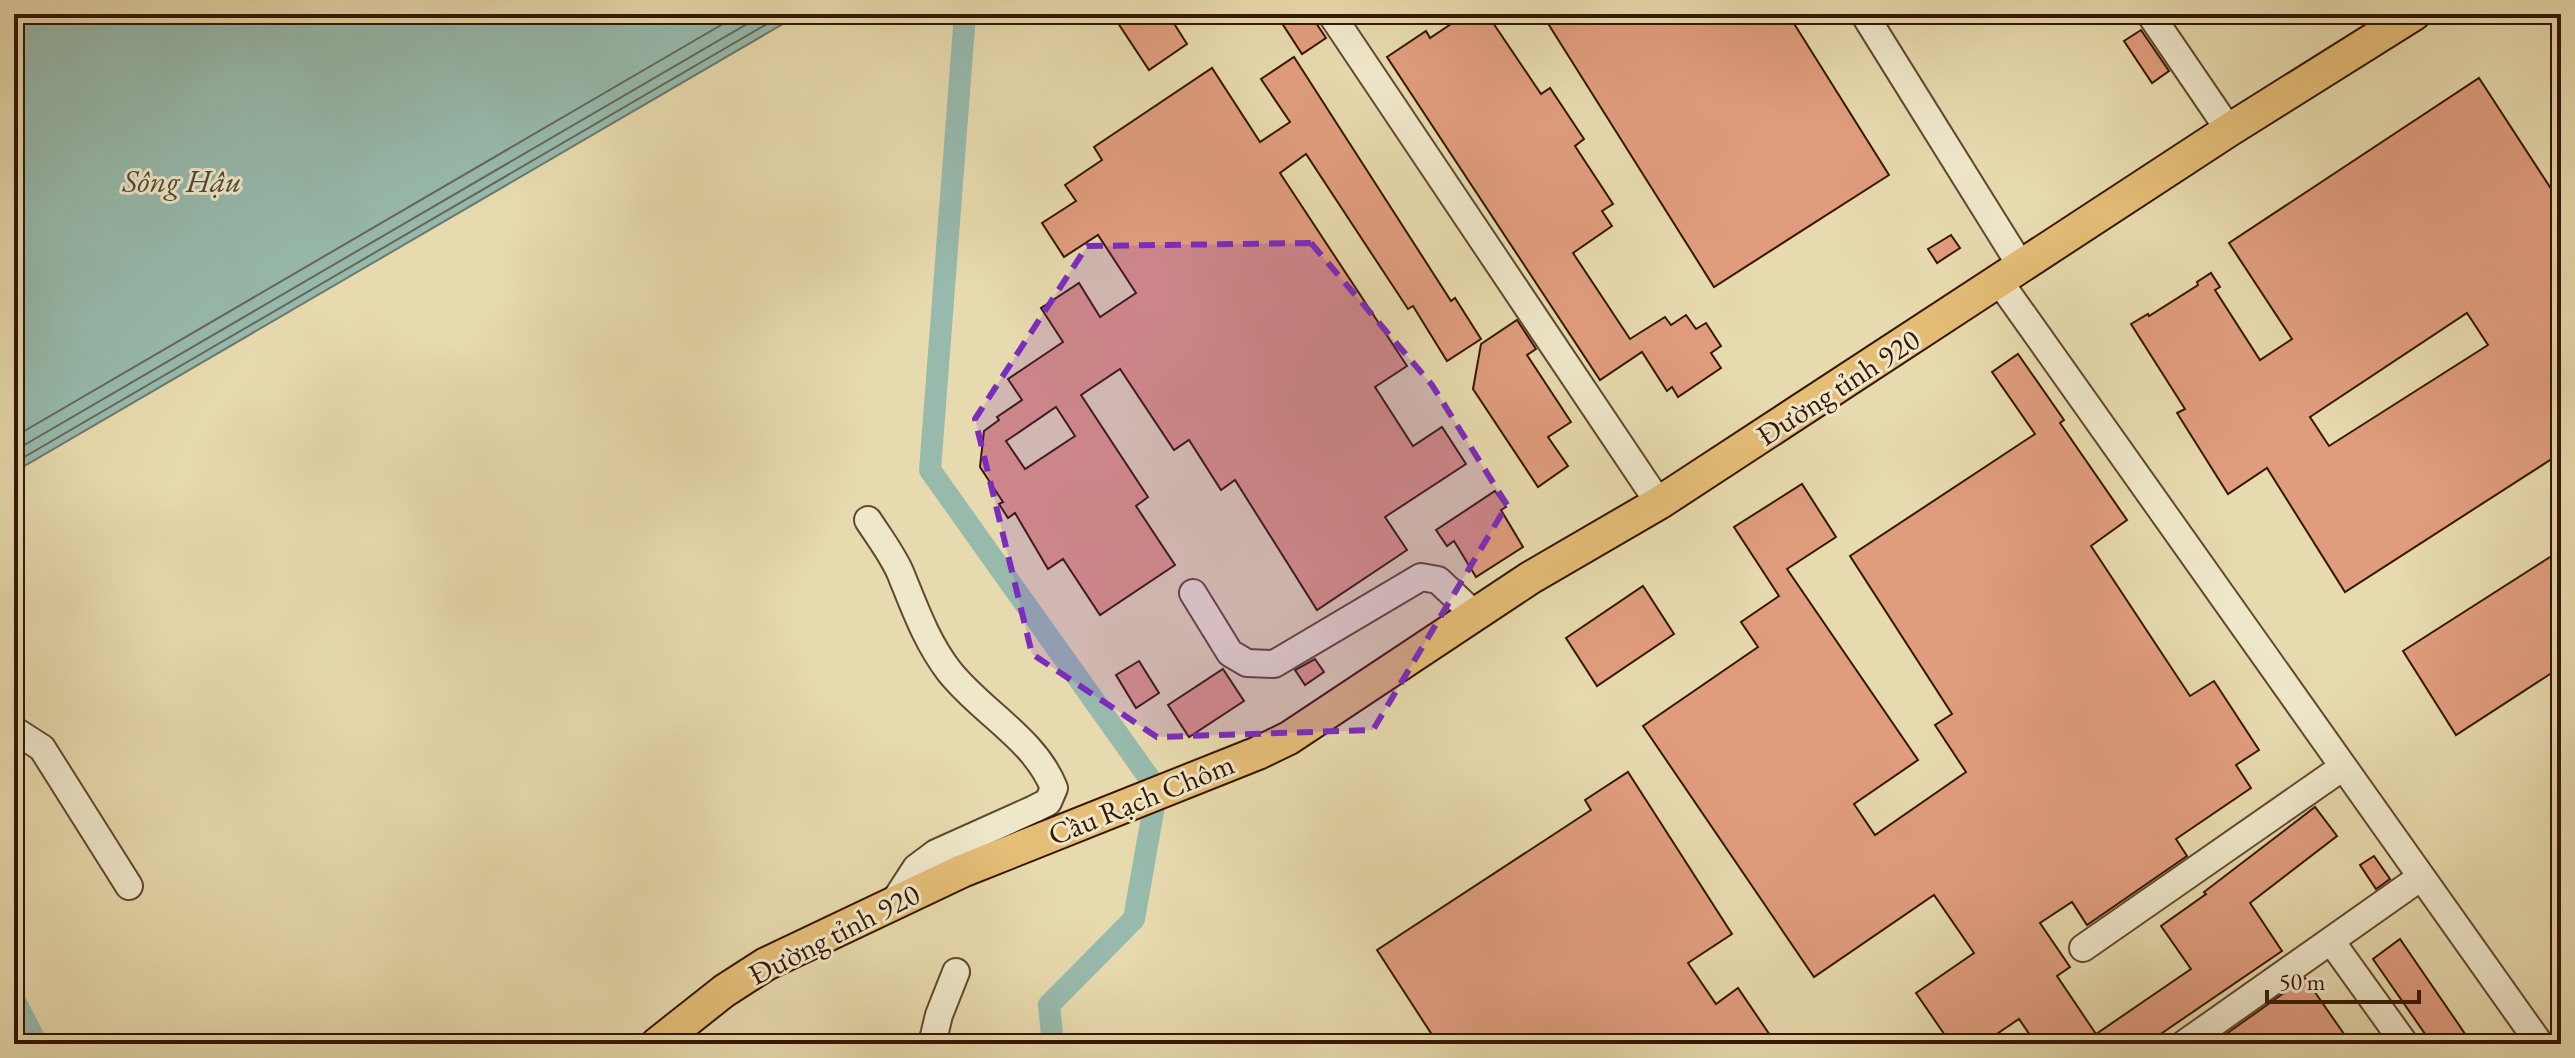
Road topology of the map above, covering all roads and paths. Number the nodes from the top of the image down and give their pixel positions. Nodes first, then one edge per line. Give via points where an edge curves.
1 (1331, 14) edge
2 (1864, 14) edge
3 (2150, 14) edge
4 (2414, 14) edge
5 (2229, 130) junction
6 (2010, 274) junction
7 (1659, 503) junction
8 (868, 520) dead end
9 (1193, 593) dead end
10 (1474, 614) junction
11 (14, 730) edge
12 (1258, 753) joint
13 (2343, 767) junction
14 (1025, 846) joint
15 (2421, 877) junction
16 (129, 886) dead end
17 (892, 905) junction
18 (2331, 941) junction
19 (2083, 948) dead end
20 (956, 972) dead end
21 (657, 1044) edge
22 (932, 1044) edge
23 (2184, 1044) edge
24 (2405, 1044) edge
25 (2539, 1044) edge

1 - 7 street
2 - 6 street
3 - 5 street
4 - 5 main road, Đường tỉnh 920
5 - 6 main road, Đường tỉnh 920
6 - 7 main road, Đường tỉnh 920
6 - 13 street
7 - 10 main road, Đường tỉnh 920
8 - 17 street via 948,669 1034,755 1054,788 1048,802 936,853 916,868
9 - 10 street via 1230,653 1247,663 1274,664 1421,577 1438,580
10 - 12 main road, Đường tỉnh 920 via 1289,738
11 - 16 street via 42,748
12 - 14 main road, Cầu Rạch Chôm
13 - 15 street
13 - 19 street
14 - 17 main road, Đường tỉnh 920
15 - 18 street
15 - 25 street
17 - 21 main road, Đường tỉnh 920 via 766,964
18 - 23 street
18 - 24 street
20 - 22 street

